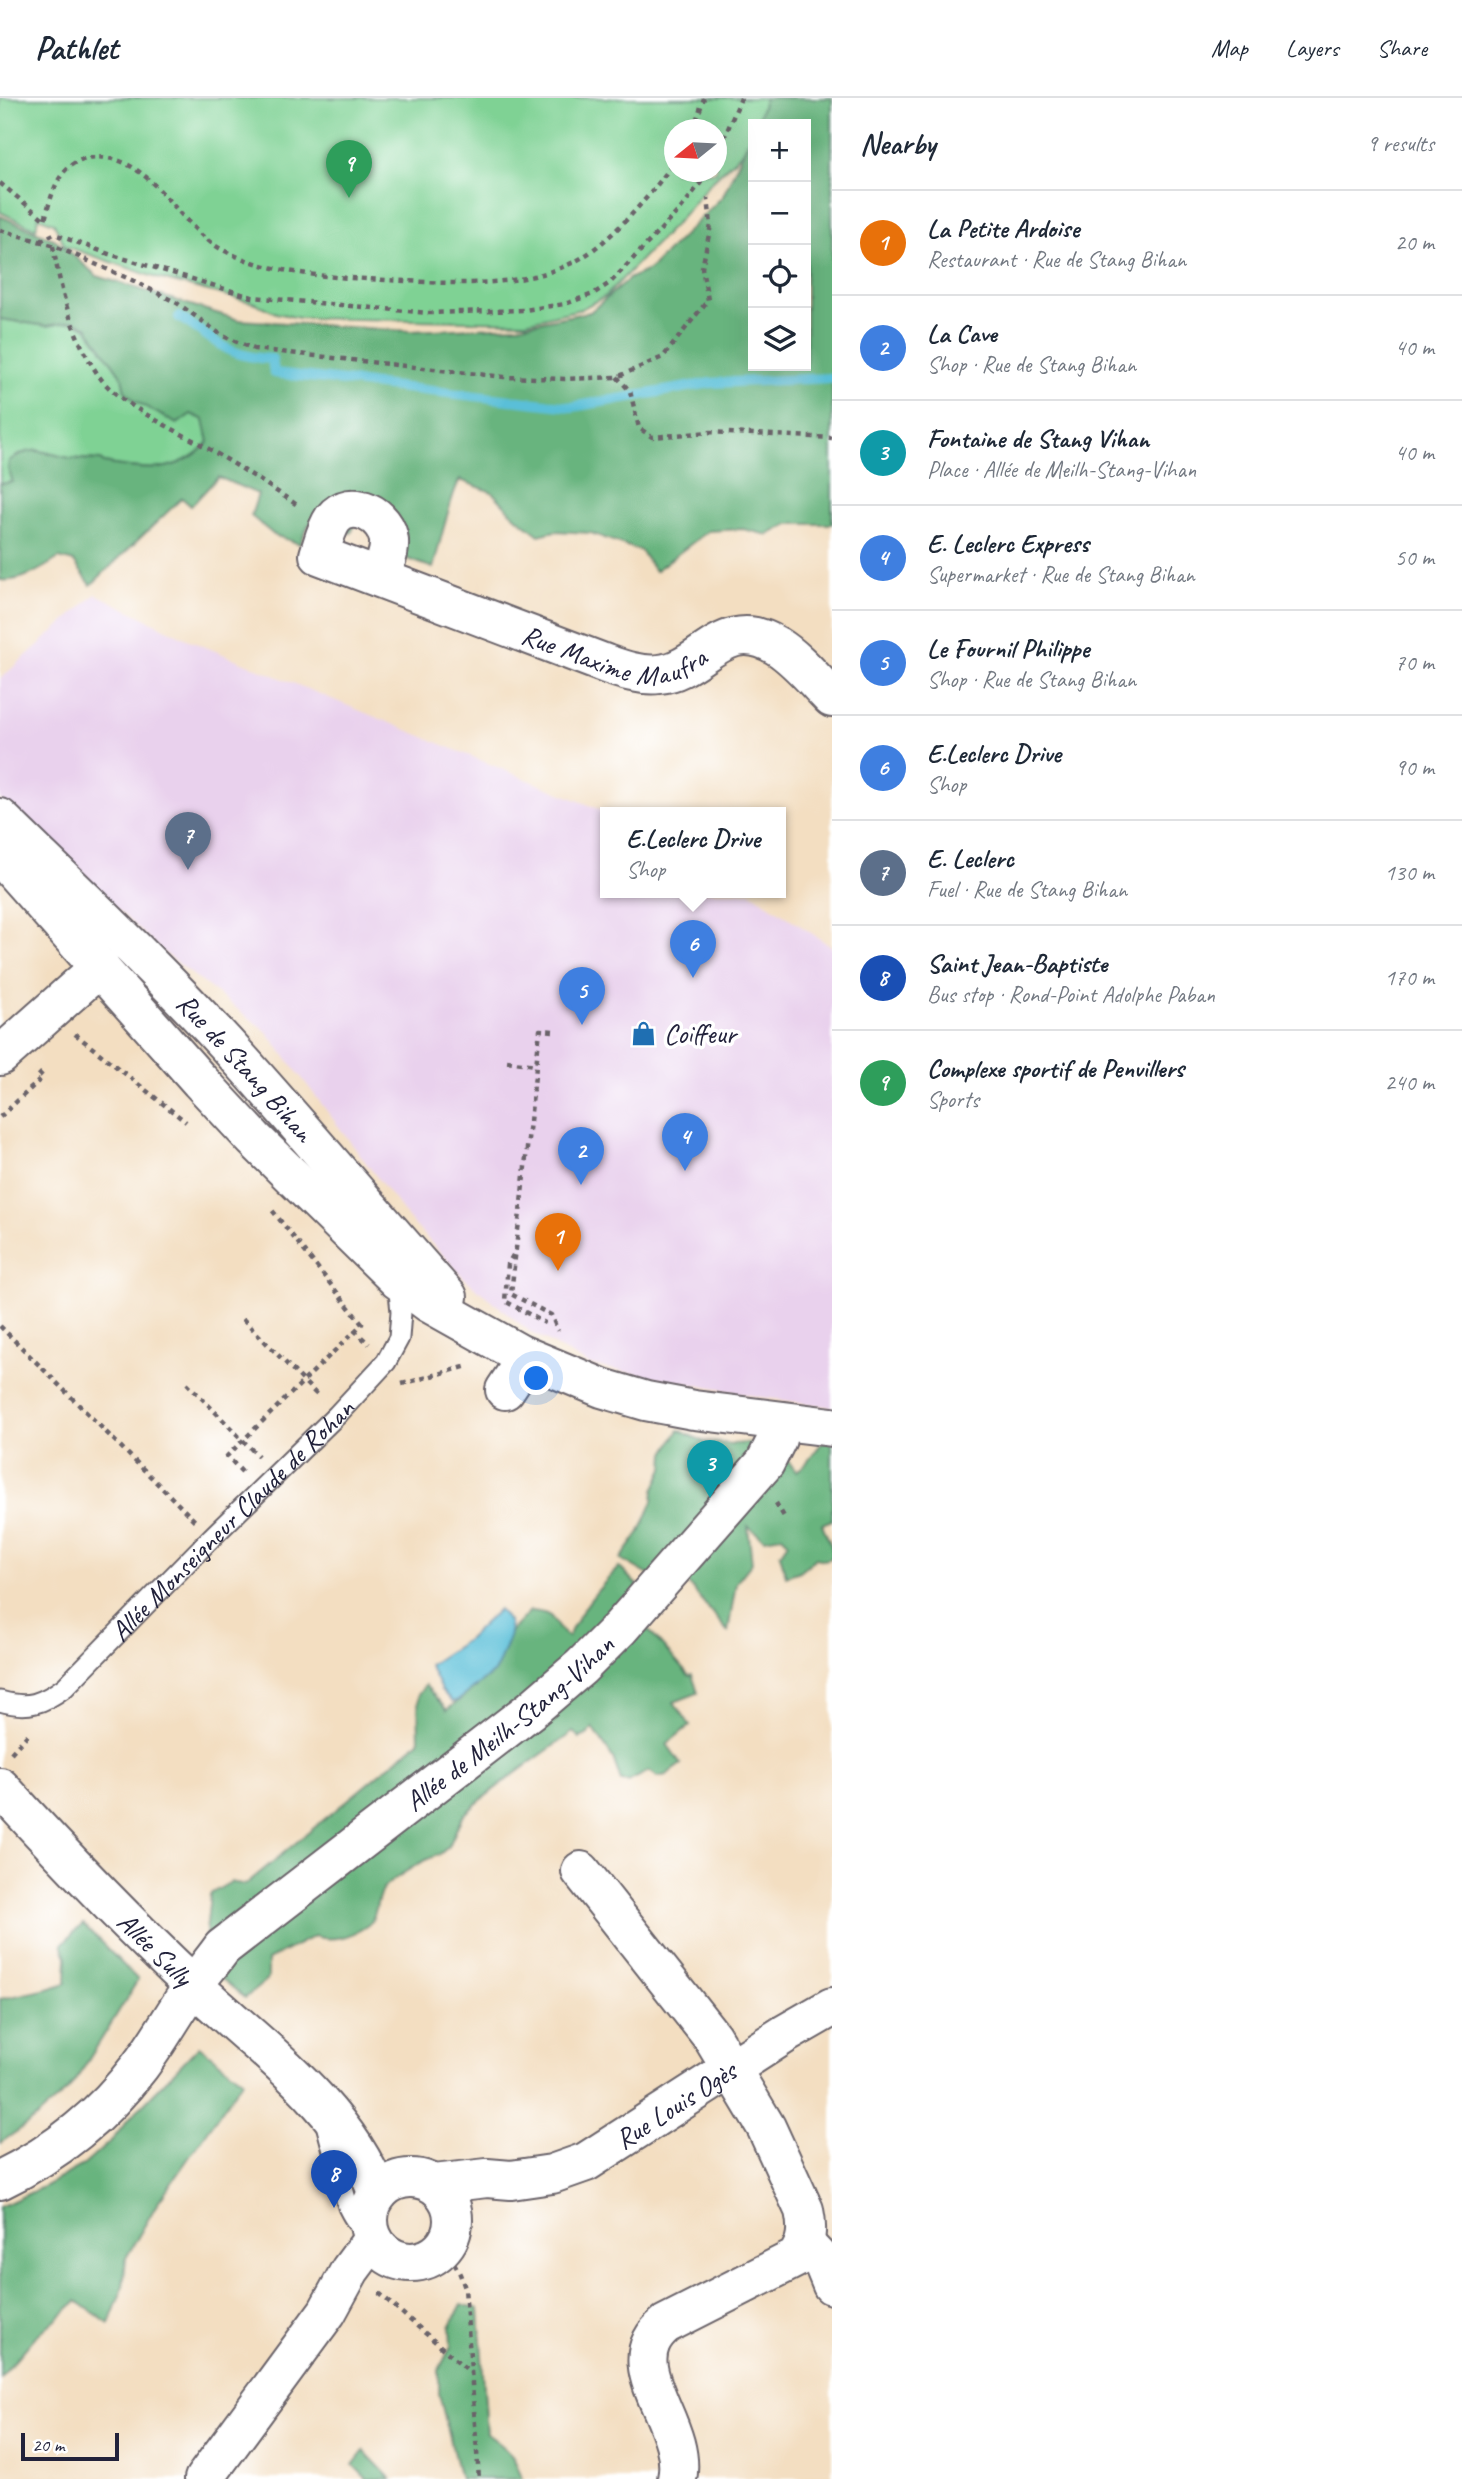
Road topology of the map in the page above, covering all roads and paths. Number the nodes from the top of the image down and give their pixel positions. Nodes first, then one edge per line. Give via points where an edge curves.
1 (704, 98) edge
2 (741, 98) edge
3 (697, 119) edge
4 (727, 131) edge
5 (664, 175) edge
6 (701, 182) edge
7 (0, 183) edge
8 (708, 198) dead end
9 (0, 230) edge
10 (40, 241) junction
11 (52, 245) junction
12 (617, 377) junction
13 (832, 438) edge
14 (330, 526) junction
15 (379, 577) junction
16 (832, 698) edge
17 (0, 818) edge
18 (3, 859) edge
19 (100, 967) junction
20 (200, 1017) junction
21 (553, 1031) dead end
22 (74, 1032) dead end
23 (507, 1061) dead end
24 (17, 1062) edge
25 (536, 1065) junction
26 (200, 1081) junction
27 (0, 1117) edge
28 (189, 1125) dead end
29 (264, 1200) dead end
30 (515, 1251) junction
31 (398, 1280) junction
32 (243, 1319) dead end
33 (0, 1326) edge
34 (501, 1343) junction
35 (378, 1371) junction
36 (303, 1381) junction
37 (187, 1382) dead end
38 (505, 1390) dead end
39 (337, 1415) junction
40 (780, 1421) junction
41 (832, 1427) edge
42 (243, 1440) junction
43 (276, 1475) junction
44 (260, 1491) junction
45 (212, 1537) junction
46 (0, 1701) edge
47 (0, 1787) edge
48 (582, 1871) dead end
49 (193, 1985) junction
50 (832, 2007) edge
51 (732, 2068) junction
52 (318, 2100) junction
53 (0, 2180) edge
54 (401, 2213) junction
55 (805, 2244) junction
56 (445, 2246) junction
57 (363, 2280) junction
58 (832, 2285) edge
59 (327, 2312) junction
60 (471, 2372) junction
61 (204, 2479) edge
62 (479, 2479) edge
63 (677, 2479) edge

1 - 3 path
2 - 4 path
5 - 7 path via 642,204 583,257 542,274 466,282 313,275 245,260 210,241 144,175 108,158 81,160 64,170 51,194 46,220
6 - 10 path via 610,283 565,304 524,310 429,313 252,298 54,234
8 - 12 path via 711,225 702,268 708,300 663,357
9 - 10 path
10 - 11 path
11 - 12 path via 177,303 222,337 254,349 504,377
11 - 14 path via 71,322 99,377 119,398 215,452
12 - 13 path via 630,391 639,428 652,437 711,432
14 - 15 street, Rue Maxime Maufra via 319,555
14 - 15 street via 344,511 356,508 380,521 389,542
15 - 16 street, Rue Maxime Maufra via 629,672 672,672 723,641 742,637 764,640 790,656
17 - 20 street, Rue de Stang Bihan
18 - 19 street, Rue de Stang Bihan
18 - 20 street via 41,877 152,992
19 - 24 street
19 - 26 street, Rue de Stang Bihan
20 - 26 street
20 - 34 street, Rue de Stang Bihan
21 - 25 path via 540,1030
22 - 28 path
23 - 25 path
24 - 27 path via 43,1077
25 - 30 path
26 - 31 street, Rue de Stang Bihan
29 - 36 path via 362,1324
30 - 30 path via 511,1294 551,1315 557,1329 505,1301 508,1264
31 - 34 street, Rue de Stang Bihan via 441,1311
31 - 35 lane, Allée Monseigneur Claude de Rohan via 399,1338
32 - 36 path
33 - 45 path
34 - 35 path via 474,1364 417,1382 399,1385
34 - 38 street
34 - 40 street, Rue de Stang Bihan via 602,1388 646,1401
35 - 39 lane, Allée Monseigneur Claude de Rohan
36 - 39 path
36 - 42 path
37 - 42 path
39 - 43 lane, Allée Monseigneur Claude de Rohan
40 - 41 street, Rue de Stang Bihan
40 - 49 street, Allée de Meilh-Stang-Vihan via 765,1462 581,1667 222,1948
42 - 43 path
42 - 44 path via 227,1456
43 - 44 lane, Allée Monseigneur Claude de Rohan
44 - 45 lane, Allée Monseigneur Claude de Rohan
45 - 46 lane, Allée Monseigneur Claude de Rohan via 65,1687 46,1701 30,1705
47 - 49 street, Allée Sully
48 - 51 street via 697,2016
49 - 52 street, Allée Sully
49 - 53 street, Allée de Meilh-Stang-Vihan via 138,2068 90,2119 51,2152
50 - 51 street, Rue Louis Ogès
51 - 54 street, Rue Louis Ogès via 586,2162 552,2174 511,2179
51 - 55 street via 766,2127 804,2210
52 - 54 street, Allée Sully via 392,2160
52 - 54 lane, Allée Sully via 353,2219 360,2226
54 - 56 street via 454,2220
54 - 56 street via 406,2263 429,2259
54 - 57 street
54 - 59 street via 350,2270
55 - 58 street via 823,2263
55 - 63 street via 784,2266 666,2324 651,2339 647,2365 679,2452
56 - 60 path via 464,2288
57 - 59 street
57 - 60 path
59 - 61 street
60 - 62 path

